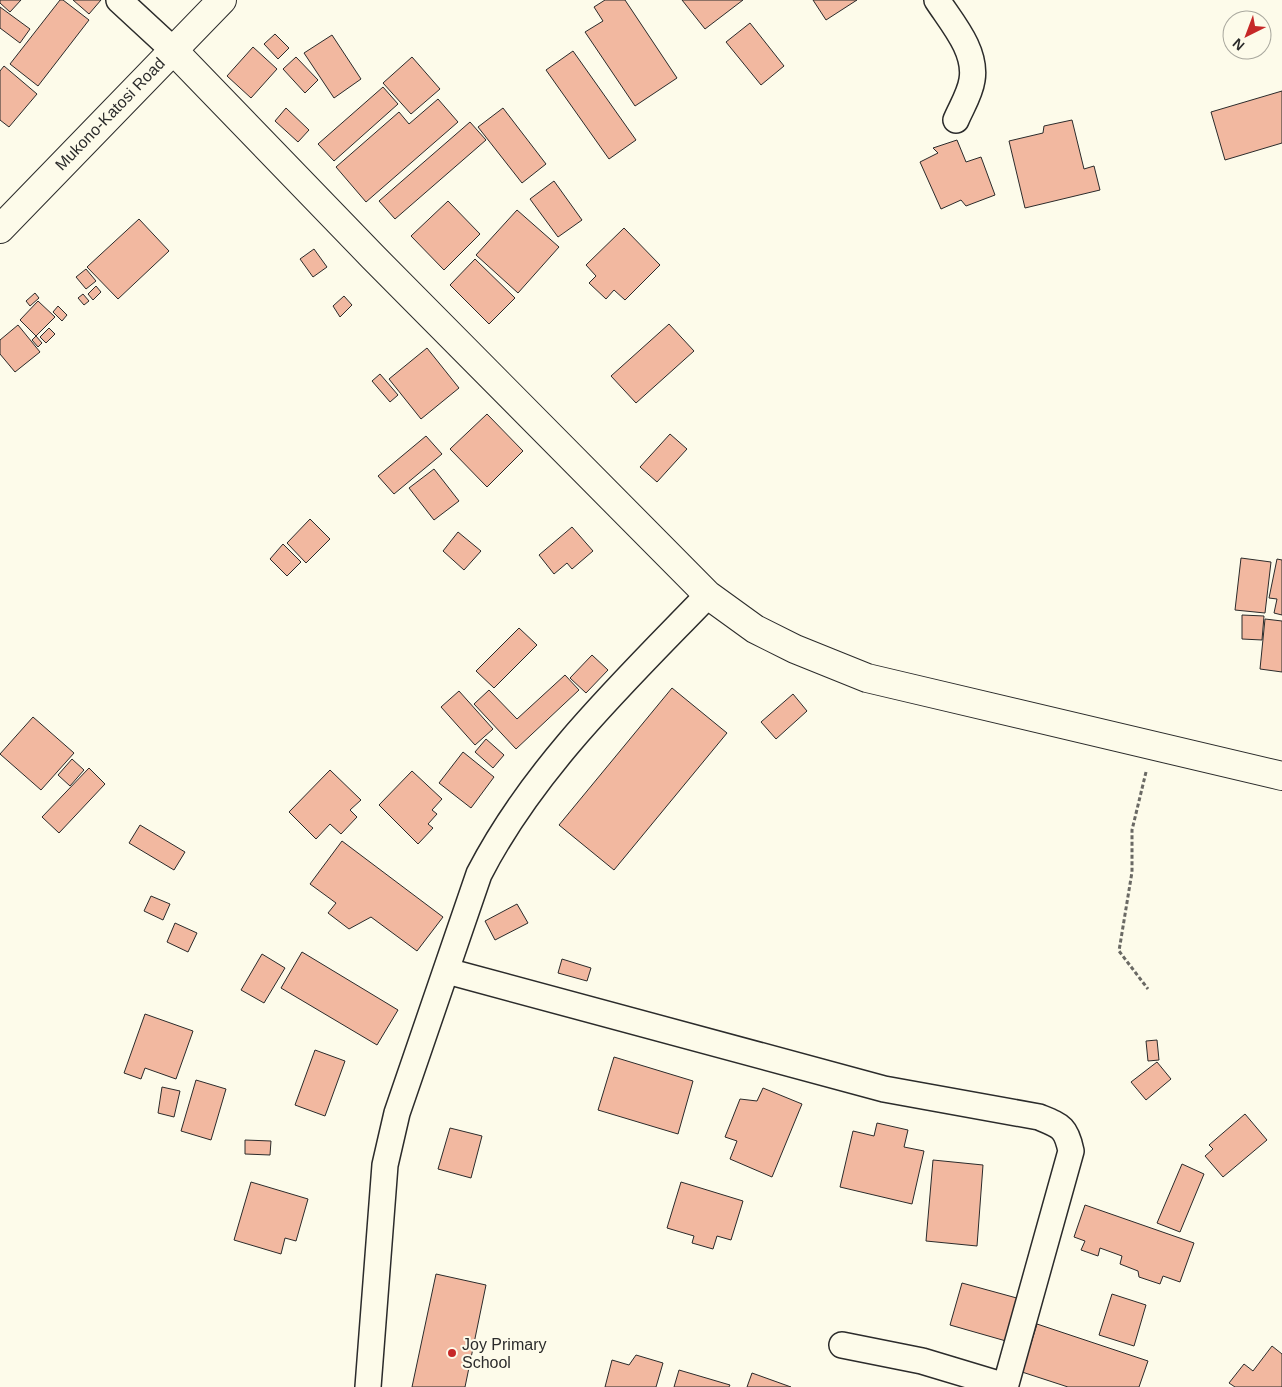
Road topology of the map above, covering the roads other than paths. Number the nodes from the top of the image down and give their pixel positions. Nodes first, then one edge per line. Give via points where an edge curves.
1 (119, 0) edge
2 (222, 0) edge
3 (936, 0) edge
4 (172, 50) junction
5 (956, 120) dead end
6 (0, 229) edge
7 (708, 594) junction
8 (1282, 776) edge
9 (447, 971) junction
10 (842, 1345) dead end
11 (368, 1387) edge

1 - 4 street
2 - 4 street, Mukono-Katosi Road
3 - 5 street via 956,28 973,67 972,83
4 - 6 street, Mukono-Katosi Road
4 - 7 street
7 - 8 street via 763,633 867,678
7 - 9 street via 619,688 535,784 496,841 480,874
9 - 10 street via 884,1090 1039,1117 1057,1124 1068,1134 1071,1151 1006,1384 922,1361
9 - 11 street via 397,1113 385,1165

